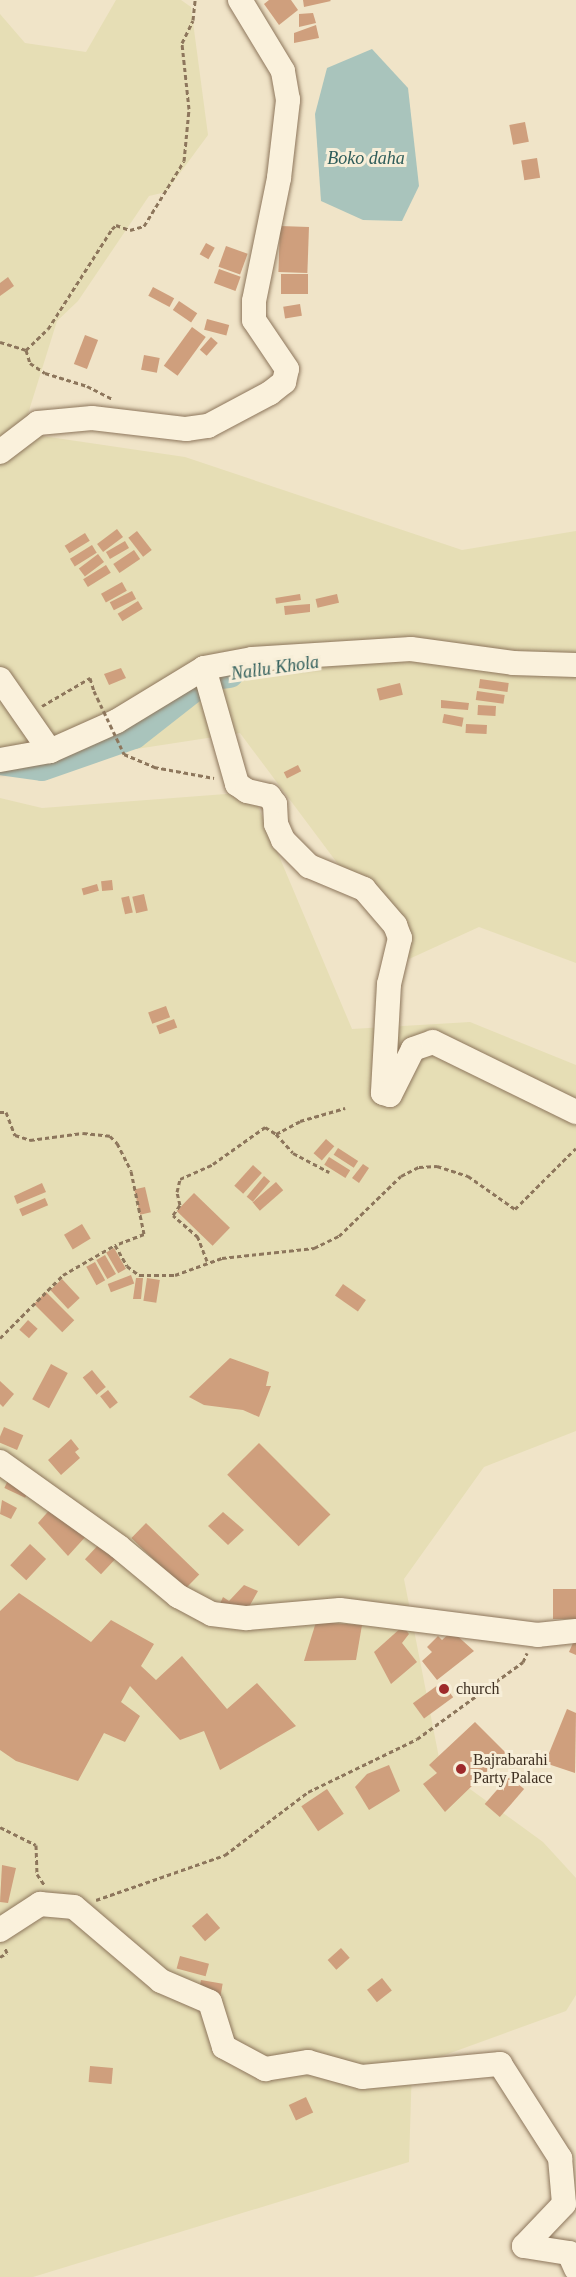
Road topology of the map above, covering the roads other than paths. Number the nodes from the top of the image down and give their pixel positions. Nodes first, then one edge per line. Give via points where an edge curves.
1 (240, 0) edge
2 (0, 452) edge
3 (576, 665) edge
4 (204, 668) junction
5 (0, 679) edge
6 (50, 751) junction
7 (0, 760) edge
8 (576, 1112) edge
9 (0, 1462) edge
10 (576, 1631) edge
11 (0, 1930) edge
12 (576, 2269) edge

1 - 2 street via 284,71 288,100 279,178 254,301 254,320 287,369 284,382 208,426 186,429 92,417 38,423
3 - 4 street via 513,663 411,649 252,659
4 - 6 street via 117,721
4 - 8 street via 237,784 247,791 269,796 275,804 276,824 283,840 309,866 364,889 395,925 400,938 389,984 383,1093 390,1095 413,1050 433,1042
5 - 6 street
6 - 7 street
9 - 10 street via 119,1547 178,1596 212,1614 247,1618 340,1610 537,1635
11 - 12 street via 40,1904 74,1907 161,1981 210,2002 224,2047 265,2069 308,2062 362,2077 500,2064 561,2158 564,2205 524,2246 569,2253

